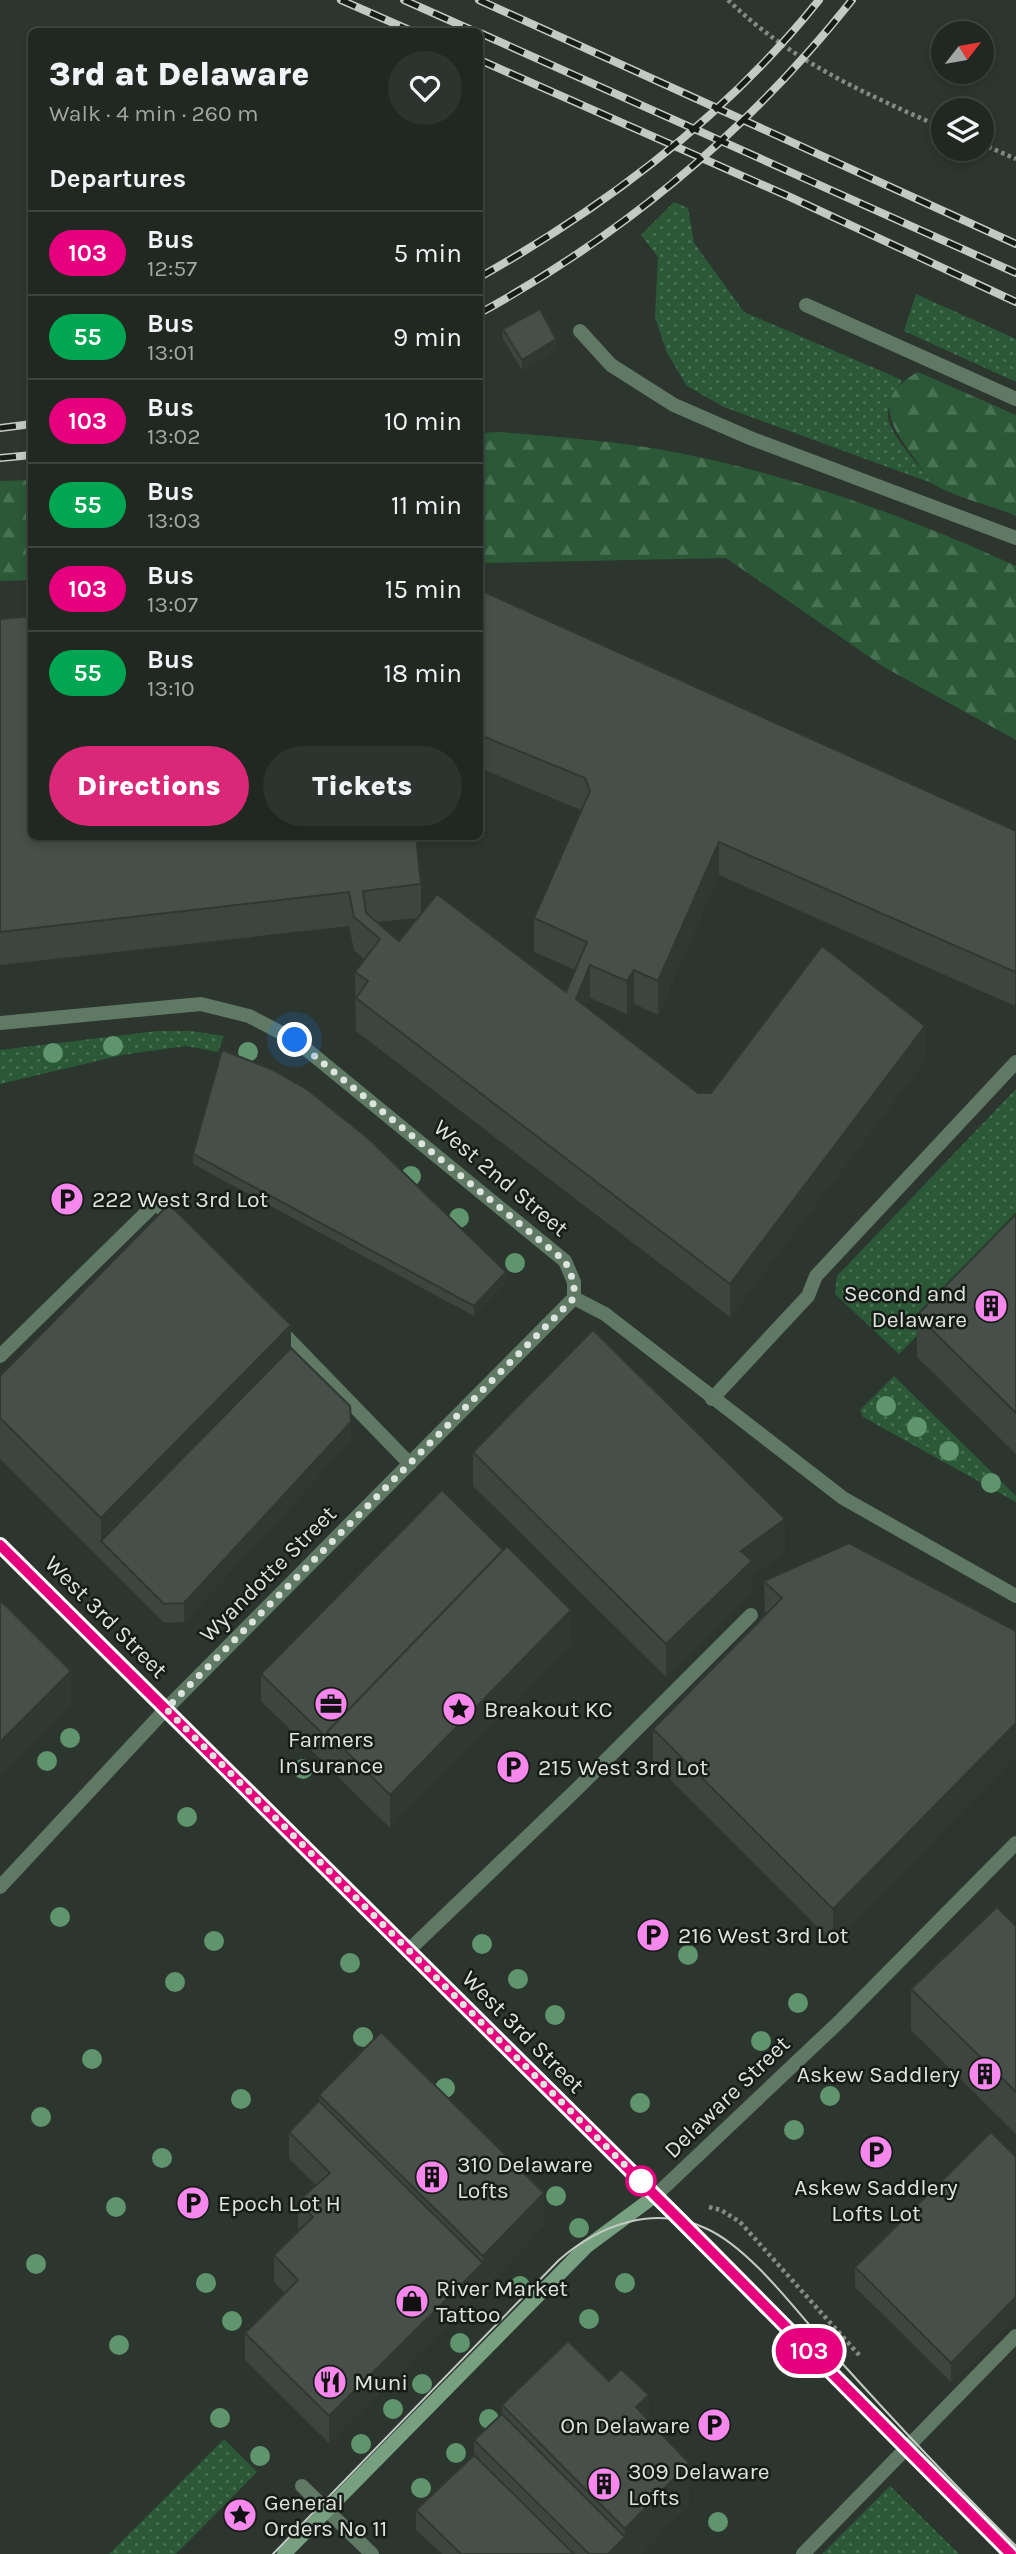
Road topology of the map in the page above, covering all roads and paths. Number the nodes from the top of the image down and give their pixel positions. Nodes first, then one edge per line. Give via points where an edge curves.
1 (729, 0) edge
2 (931, 123) edge
3 (994, 149) edge
4 (1016, 159) edge
5 (806, 305) dead end
6 (580, 331) dead end
7 (1016, 399) edge
8 (1016, 538) edge
9 (0, 1023) edge
10 (1016, 1062) edge
11 (185, 1233) edge
12 (574, 1298) junction
13 (272, 1322) edge
14 (0, 1356) edge
15 (712, 1399) junction
16 (410, 1464) junction
17 (0, 1545) edge
18 (1016, 1596) edge
19 (751, 1615) dead end
20 (166, 1709) junction
21 (1016, 1843) edge
22 (0, 1886) edge
23 (409, 1950) junction
24 (656, 2195) junction
25 (1016, 2336) edge
26 (906, 2449) junction
27 (302, 2486) dead end
28 (327, 2510) junction
29 (284, 2554) edge
30 (372, 2554) edge
31 (803, 2554) edge
32 (1011, 2554) edge

1 - 2 path via 790,52
3 - 4 path
5 - 7 street
6 - 8 street via 611,365 674,405
9 - 12 street, West 2nd Street via 201,1004 273,1027 408,1130 565,1261 574,1282
10 - 15 street via 816,1276 808,1296
11 - 14 street via 156,1203
12 - 15 street via 605,1314
12 - 16 street, Wyandotte Street
13 - 16 street
15 - 18 street via 843,1498
16 - 20 street, Wyandotte Street
17 - 20 street, West 3rd Street
19 - 23 street
20 - 22 street, Wyandotte Street
20 - 23 street, West 3rd Street
21 - 24 street, Delaware Street via 841,2020
23 - 24 street, West 3rd Street
24 - 26 street, West 3rd Street
24 - 28 street, Delaware Street via 586,2247
25 - 26 street
26 - 31 street
26 - 32 street, West 3rd Street
27 - 28 street
28 - 29 street, Delaware Street
28 - 30 street

